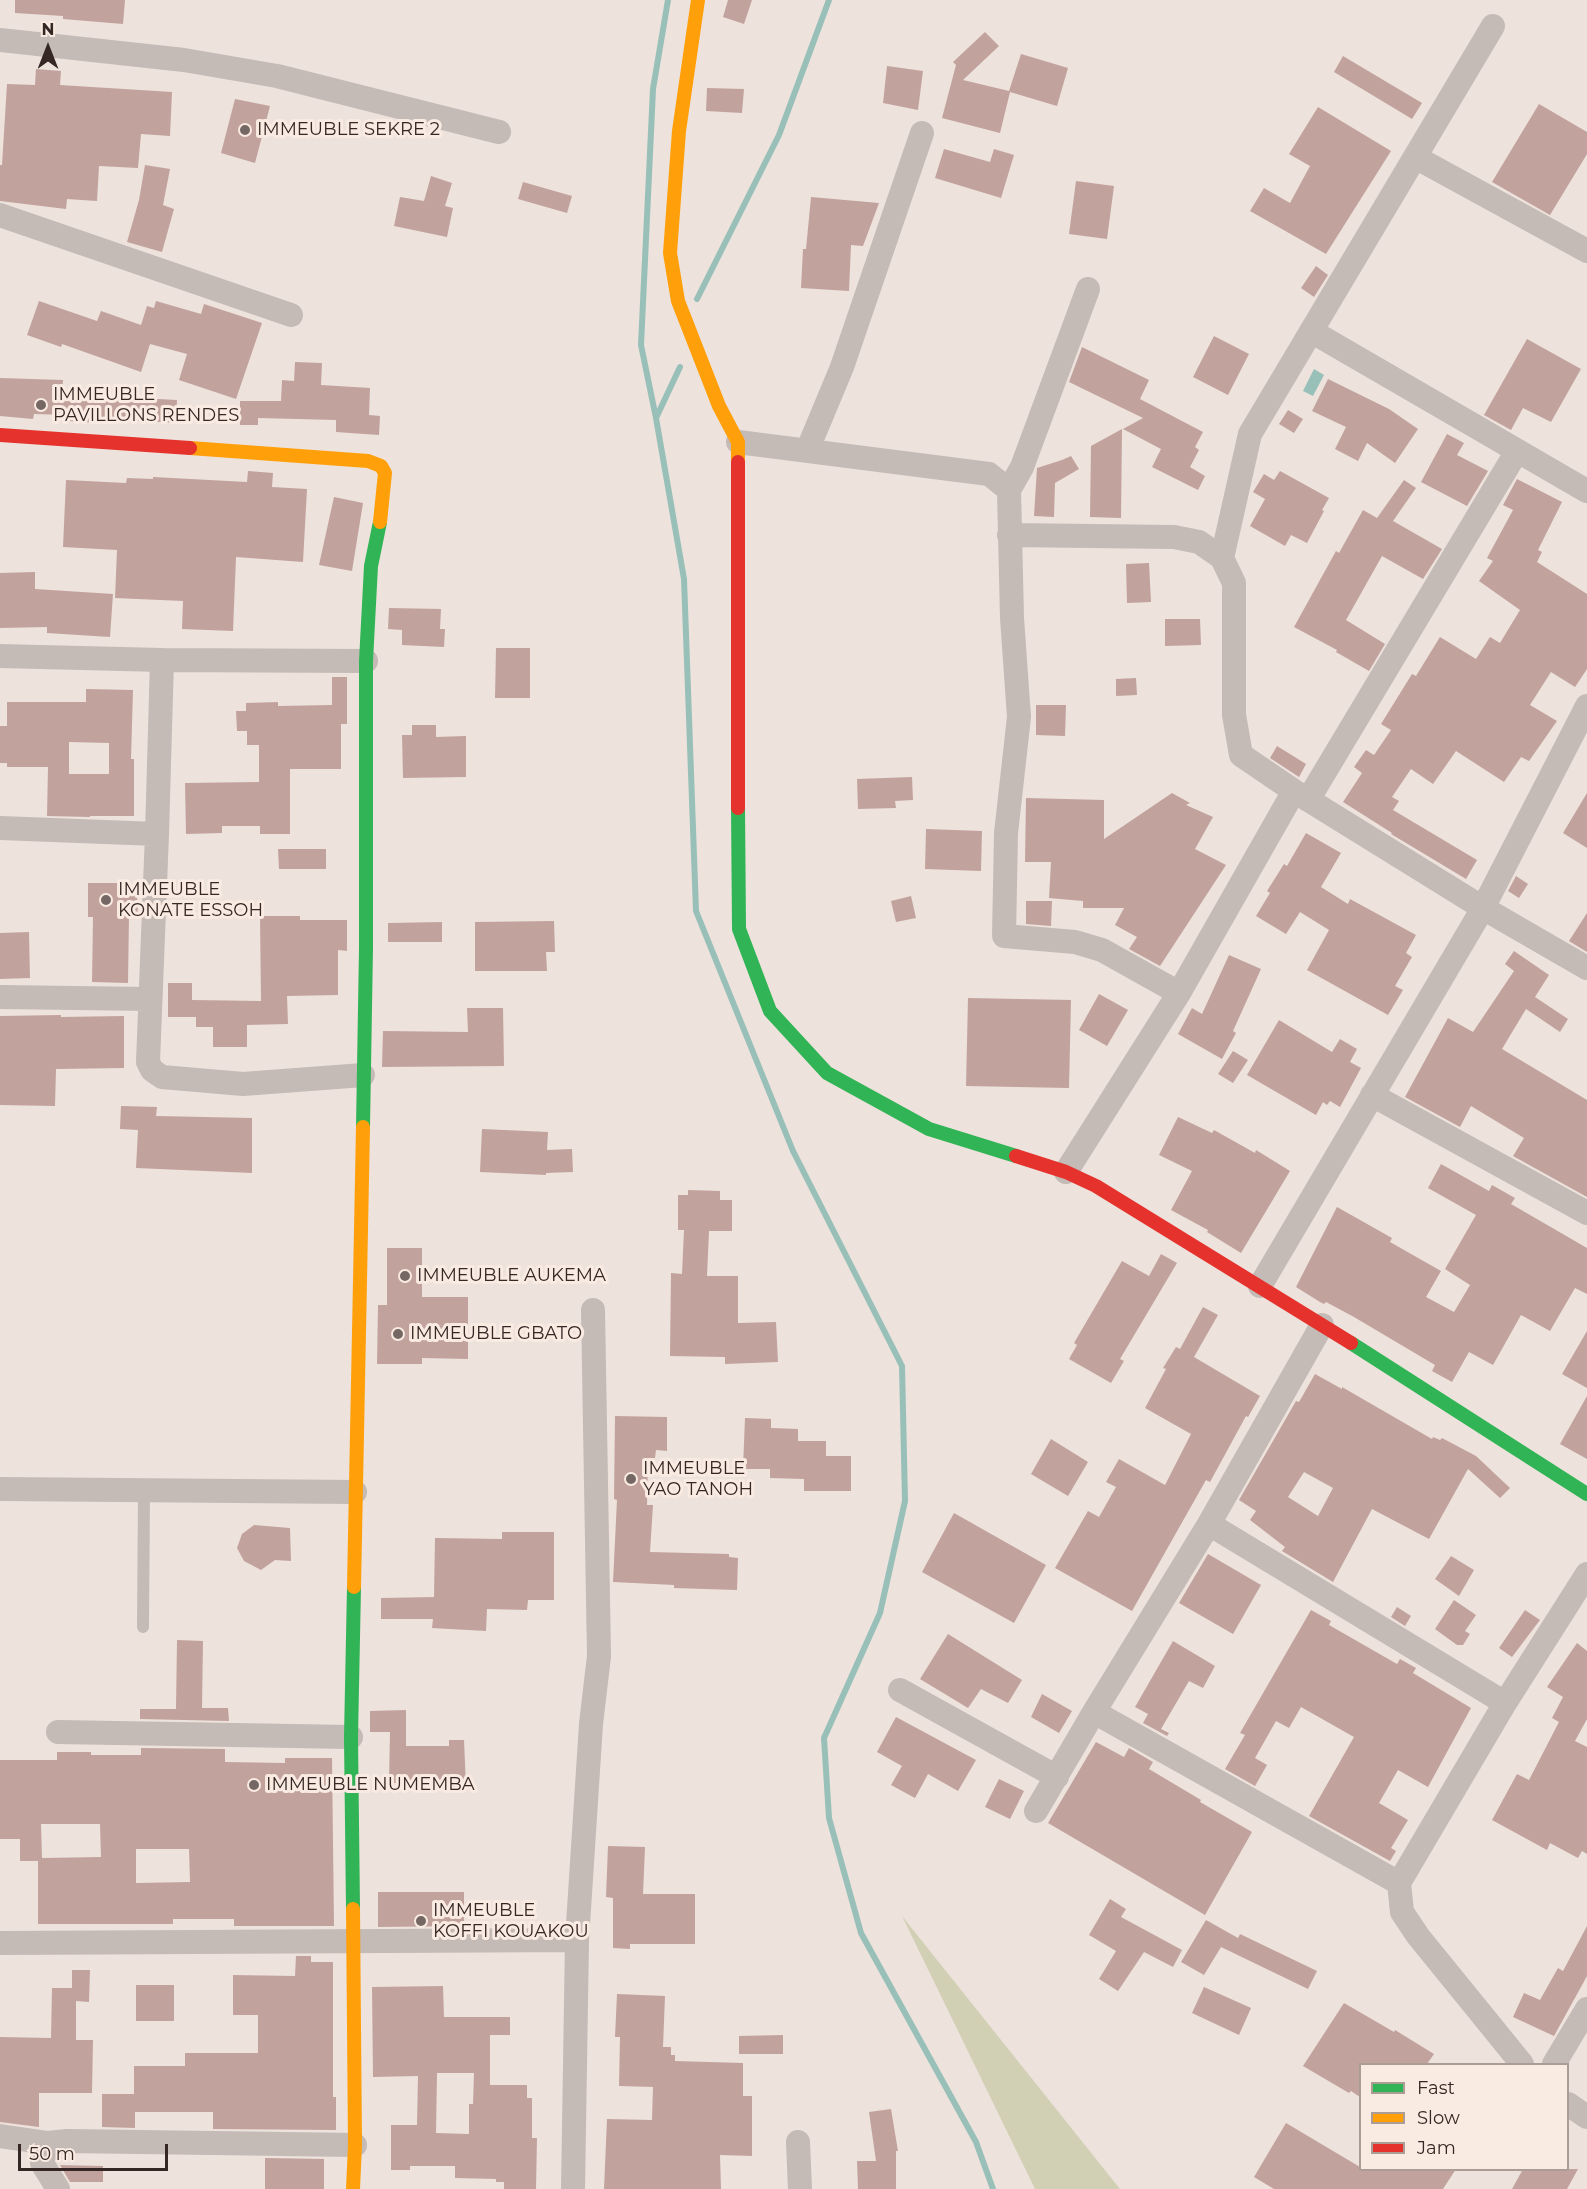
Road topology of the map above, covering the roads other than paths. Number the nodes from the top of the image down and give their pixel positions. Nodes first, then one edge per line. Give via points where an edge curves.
1 (698, 0) edge
2 (1493, 26) dead end
3 (0, 40) edge
4 (499, 132) dead end
5 (922, 133) dead end
6 (1415, 157) junction
7 (0, 215) edge
8 (1587, 251) edge
9 (1088, 289) dead end
10 (291, 315) dead end
11 (1311, 331) junction
12 (0, 435) edge
13 (738, 442) junction
14 (807, 451) junction
15 (1517, 451) junction
16 (1009, 490) junction
17 (1587, 491) edge
18 (1009, 535) junction
19 (1222, 558) junction
20 (0, 656) edge
21 (162, 660) junction
22 (366, 661) junction
23 (1586, 710) edge
24 (1301, 795) junction
25 (0, 828) edge
26 (157, 834) junction
27 (1483, 908) junction
28 (1587, 968) edge
29 (1179, 993) junction
30 (0, 997) edge
31 (150, 999) junction
32 (363, 1075) junction
33 (1372, 1095) junction
34 (1066, 1172) junction
35 (1587, 1213) edge
36 (1260, 1286) junction
37 (593, 1310) dead end
38 (1322, 1325) junction
39 (0, 1489) edge
40 (144, 1490) junction
41 (355, 1491) junction
42 (1587, 1494) edge
43 (1209, 1524) junction
44 (1587, 1574) edge
45 (142, 1627) dead end
46 (900, 1690) dead end
47 (1505, 1703) junction
48 (1094, 1712) junction
49 (58, 1732) dead end
50 (351, 1737) junction
51 (1057, 1777) junction
52 (1036, 1811) dead end
53 (1399, 1884) junction
54 (352, 1940) junction
55 (577, 1940) junction
56 (0, 1943) edge
57 (1587, 2009) edge
58 (1521, 2063) edge
59 (1555, 2063) edge
60 (1569, 2105) edge
61 (1587, 2117) edge
62 (0, 2136) edge
63 (798, 2142) dead end
64 (48, 2144) junction
65 (356, 2145) junction
66 (58, 2189) edge
67 (353, 2189) edge
68 (573, 2189) edge
69 (800, 2189) edge

1 - 13 street via 679,131 670,253 678,301 719,406
2 - 6 street
3 - 4 street via 184,60 276,76
5 - 14 street via 842,367
6 - 8 street
6 - 11 street
7 - 10 street
9 - 16 street via 1022,467
11 - 15 street
11 - 19 street via 1250,434
12 - 22 street via 312,456 368,461 381,466 385,473 380,528 371,566
13 - 14 street
13 - 34 street via 739,929 770,1011 827,1073 929,1130
14 - 16 street via 989,474
15 - 17 street
15 - 24 street
16 - 18 street
18 - 19 street via 1174,537 1199,542
18 - 29 street via 1019,717 1006,833 1004,936 1075,942 1102,950
19 - 24 street via 1234,583 1234,715 1241,755
20 - 21 street
21 - 22 street
21 - 26 street
22 - 32 street
23 - 27 street
24 - 27 street
24 - 29 street
25 - 26 street
26 - 31 street
27 - 28 street
27 - 33 street
29 - 34 street
30 - 31 street
31 - 32 street via 148,1062 162,1077 243,1084
32 - 41 street
33 - 35 street
33 - 36 street
34 - 36 street via 1096,1186
36 - 38 street
37 - 55 street via 599,1656
38 - 42 street
38 - 43 street
39 - 40 street
40 - 41 street
40 - 45 lane
41 - 50 street
43 - 47 street
43 - 48 street
44 - 47 street
46 - 51 street
47 - 53 street
48 - 51 street
48 - 53 street
49 - 50 street
50 - 54 street
51 - 52 street
53 - 58 street via 1402,1912 1418,1936
54 - 55 street
54 - 56 street
54 - 65 street
55 - 68 street
57 - 59 street
60 - 61 street
62 - 64 street
63 - 69 street
64 - 65 street via 67,2141
64 - 66 street via 42,2163
65 - 67 street

